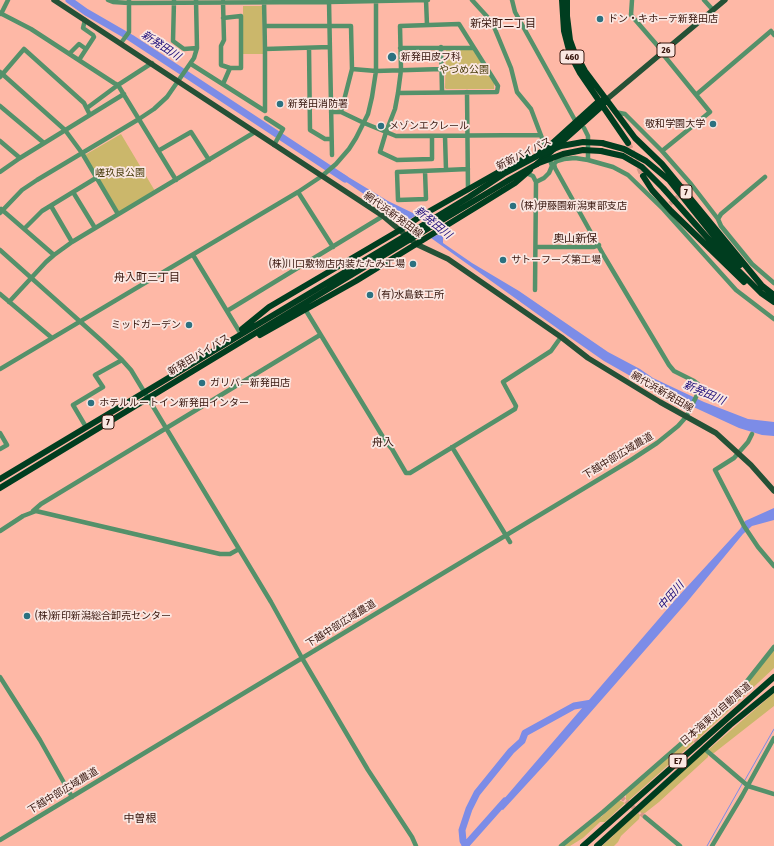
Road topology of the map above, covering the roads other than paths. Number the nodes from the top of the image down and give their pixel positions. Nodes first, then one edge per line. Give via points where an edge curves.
1 (8, 0) edge
2 (54, 0) edge
3 (108, 0) edge
4 (376, 0) edge
5 (427, 0) edge
6 (472, 0) edge
7 (512, 0) edge
8 (562, 0) edge
9 (567, 0) edge
10 (632, 0) edge
11 (704, 0) edge
12 (725, 0) edge
13 (129, 1) edge
14 (174, 1) edge
15 (196, 1) edge
16 (264, 1) edge
17 (329, 1) edge
18 (223, 2) junction
19 (713, 10) junction
20 (0, 14) edge
21 (223, 18) junction
22 (86, 20) junction
23 (330, 25) junction
24 (428, 25) junction
25 (265, 26) junction
26 (774, 35) edge
27 (123, 41) junction
28 (330, 47) junction
29 (441, 47) junction
30 (196, 48) junction
31 (309, 48) junction
32 (400, 48) junction
33 (474, 48) junction
34 (86, 49) junction
35 (265, 49) junction
36 (663, 53) junction
37 (69, 54) junction
38 (79, 60) junction
39 (152, 63) junction
40 (189, 66) junction
41 (230, 68) junction
42 (352, 69) junction
43 (442, 69) junction
44 (376, 70) junction
45 (401, 70) junction
46 (1, 74) edge
47 (180, 80) junction
48 (223, 84) junction
49 (118, 85) junction
50 (442, 92) junction
51 (467, 92) junction
52 (398, 93) junction
53 (124, 94) junction
54 (697, 94) junction
55 (606, 100) junction
56 (600, 104) junction
57 (0, 106) edge
58 (87, 108) junction
59 (331, 112) junction
60 (341, 112) junction
61 (616, 112) junction
62 (90, 115) junction
63 (266, 118) dead end
64 (139, 119) junction
65 (576, 119) junction
66 (364, 123) junction
67 (584, 128) dead end
68 (65, 130) junction
69 (255, 132) junction
70 (386, 132) junction
71 (432, 136) junction
72 (445, 136) junction
73 (468, 136) junction
74 (540, 136) junction
75 (331, 139) junction
76 (0, 141) edge
77 (44, 143) junction
78 (628, 143) tunnel mouth
79 (274, 144) junction
80 (158, 151) junction
81 (547, 151) junction
82 (662, 151) junction
83 (82, 153) junction
84 (332, 155) dead end
85 (20, 158) junction
86 (209, 160) junction
87 (588, 160) junction
88 (553, 165) junction
89 (468, 169) junction
90 (446, 170) junction
91 (425, 171) junction
92 (0, 172) edge
93 (526, 174) junction
94 (322, 176) junction
95 (643, 176) tunnel mouth
96 (765, 177) dead end
97 (96, 178) junction
98 (176, 180) junction
99 (536, 182) junction
100 (468, 190) junction
101 (74, 192) junction
102 (298, 192) junction
103 (51, 206) junction
104 (1, 210) edge
105 (118, 214) junction
106 (383, 216) junction
107 (718, 219) junction
108 (95, 228) junction
109 (24, 229) junction
110 (400, 230) junction
111 (407, 238) junction
112 (72, 242) junction
113 (416, 244) junction
114 (599, 245) junction
115 (333, 247) junction
116 (536, 247) junction
117 (0, 250) edge
118 (54, 255) junction
119 (193, 255) junction
120 (343, 275) junction
121 (32, 278) junction
122 (774, 283) edge
123 (535, 290) dead end
124 (762, 290) junction
125 (0, 294) edge
126 (773, 299) edge
127 (9, 302) junction
128 (305, 309) junction
129 (227, 311) junction
130 (773, 317) edge
131 (81, 322) junction
132 (240, 331) junction
133 (320, 335) junction
134 (561, 337) junction
135 (52, 338) junction
136 (223, 344) junction
137 (216, 358) junction
138 (122, 360) junction
139 (0, 369) edge
140 (146, 395) junction
141 (686, 417) junction
142 (86, 427) junction
143 (166, 427) junction
144 (0, 433) edge
145 (752, 434) dead end
146 (452, 447) junction
147 (0, 449) edge
148 (739, 453) junction
149 (0, 479) edge
150 (0, 488) edge
151 (774, 491) edge
152 (33, 511) junction
153 (0, 531) edge
154 (506, 535) junction
155 (510, 542) dead end
156 (239, 549) junction
157 (774, 566) edge
158 (774, 647) edge
159 (302, 658) junction
160 (774, 673) edge
161 (0, 677) edge
162 (774, 677) edge
163 (774, 689) edge
164 (737, 709) junction
165 (690, 736) junction
166 (774, 738) edge
167 (695, 740) tunnel mouth
168 (707, 751) dead end
169 (748, 786) junction
170 (774, 794) edge
171 (72, 797) junction
172 (645, 817) tunnel mouth
173 (0, 840) edge
174 (416, 846) edge
175 (561, 846) edge
176 (583, 846) edge
177 (597, 846) edge
178 (680, 846) edge
179 (712, 846) edge

1 - 20 street
2 - 22 main road, 網代浜新発田線
3 - 13 street
4 - 5 street
4 - 17 street
4 - 44 street
5 - 24 street
6 - 74 street via 492,22 512,68 517,92 531,108
7 - 65 street via 560,94
8 - 56 highway, 460 via 564,31 570,54
9 - 55 highway, 460 via 568,29 574,51
10 - 36 street via 631,15
11 - 19 street
12 - 19 main road, 26
13 - 14 street
13 - 27 street via 129,32
14 - 15 street
14 - 30 street via 173,41 184,49
15 - 18 street
15 - 30 street
16 - 17 street
16 - 18 street
16 - 25 street
17 - 23 street
18 - 21 street
19 - 36 main road, 26
20 - 37 street via 31,29
21 - 41 street via 221,65
21 - 41 street via 241,16 241,68
22 - 27 main road, 網代浜新発田線
22 - 34 street via 82,28 94,37
23 - 25 street
23 - 28 street
23 - 42 street via 351,26
24 - 32 street via 400,26
24 - 33 street via 459,24
25 - 35 street
26 - 54 street via 771,31
27 - 39 main road, 網代浜新発田線
28 - 31 street
28 - 59 street
29 - 32 street
29 - 33 street
29 - 43 street
30 - 40 street
31 - 35 street
31 - 75 street via 310,130 325,139
32 - 45 street
33 - 51 street via 498,86 497,92
34 - 37 street via 78,44
34 - 38 street
35 - 48 street via 265,111
36 - 54 street
36 - 55 main road, 26
37 - 38 street
38 - 49 street
39 - 47 main road, 網代浜新発田線
39 - 49 street
40 - 47 street
40 - 48 street
41 - 48 street
42 - 44 street
42 - 60 street
43 - 45 street
43 - 50 street
44 - 45 street
44 - 66 street via 372,97
45 - 52 street
46 - 58 street via 24,49
46 - 68 street
47 - 64 street via 154,109
47 - 69 main road, 網代浜新発田線
49 - 53 street
49 - 58 street
50 - 51 street
50 - 52 street
51 - 73 street
52 - 70 street
53 - 62 street
53 - 64 street
54 - 82 street via 710,112
55 - 56 highway, 7
55 - 61 highway, 7
56 - 65 highway, 7
56 - 78 highway
56 - 81 highway, 7
57 - 77 street
58 - 62 street
59 - 60 street
59 - 75 street
60 - 66 street
61 - 82 street via 625,114
61 - 124 highway, 7 via 635,138 662,164 698,206
62 - 68 street
63 - 79 street via 283,129
64 - 80 street
64 - 83 street
65 - 81 highway, 7
66 - 70 street
66 - 94 street via 349,149
67 - 87 street via 588,136
68 - 77 street
68 - 83 street
69 - 79 main road, 網代浜新発田線
69 - 86 street
70 - 71 street via 396,136
70 - 71 street via 380,152 397,160 432,159
71 - 72 street
72 - 73 street
72 - 90 street
73 - 74 street
73 - 89 street
74 - 81 street
75 - 84 street
76 - 85 street
77 - 85 street
79 - 94 main road, 網代浜新発田線
80 - 86 street via 191,132
80 - 98 street
81 - 88 street
81 - 93 highway, 7
81 - 100 highway, 7 via 504,169
82 - 107 street
83 - 97 street
83 - 104 street via 22,190
85 - 92 street
86 - 98 street
87 - 88 street via 564,159
87 - 130 street via 613,167 628,175 663,209 736,290
88 - 99 street via 544,178
88 - 114 street
89 - 90 street
89 - 100 street
90 - 91 street
91 - 91 street via 397,172 398,200 426,199
93 - 99 street via 533,176
93 - 113 highway, 7
94 - 102 street
94 - 106 main road, 網代浜新発田線
95 - 124 highway, 7 via 676,216 744,282
96 - 107 street
97 - 101 street
97 - 105 street
98 - 105 street
99 - 116 street
100 - 110 highway, 7
101 - 103 street
101 - 108 street
102 - 115 street
102 - 119 street
103 - 109 street via 42,211
103 - 112 street
104 - 109 street
105 - 108 street
106 - 110 main road, 網代浜新発田線
106 - 115 street
107 - 122 street via 752,264
108 - 112 street
109 - 118 street
110 - 113 main road, 網代浜新発田線
110 - 132 highway, 7 via 269,307
111 - 120 highway, 新発田バイパス / 7
111 - 124 highway, 新新バイパス / 7, bridge via 539,163 583,150 601,151 623,156 642,167 721,253
111 - 124 highway, 新新バイパス / 7, bridge via 505,173 537,156 561,146 583,142 602,143 624,149 646,160 668,180
112 - 118 street
113 - 128 highway, 7
113 - 134 main road, 網代浜新発田線 via 448,259
114 - 116 street
114 - 141 street, 下越中部広域農道 via 669,365 674,371 698,384 699,390
115 - 129 street
116 - 123 street
117 - 121 street
118 - 121 street
119 - 129 street
119 - 131 street
120 - 136 highway, 新発田バイパス / 7
120 - 137 highway, 新発田バイパス / 7
121 - 127 street
121 - 131 street
124 - 126 highway, 新新バイパス / 7
125 - 127 street
127 - 135 street
128 - 133 street
128 - 137 highway, 7
129 - 132 street
131 - 135 street
131 - 138 street
132 - 136 highway, 7
133 - 143 street
133 - 146 street via 406,473
134 - 141 main road, 網代浜新発田線 via 594,362
134 - 146 street via 551,352 503,382 516,406 515,409
135 - 139 street
136 - 140 highway, 新発田バイパス / 7
137 - 140 highway, 新発田バイパス / 7
138 - 140 street
138 - 142 street via 95,375 103,387 73,405
140 - 142 highway, 新発田バイパス / 7
140 - 143 street
140 - 150 highway, 新発田バイパス / 7
141 - 148 main road, 網代浜新発田線 via 716,433
141 - 154 street, 下越中部広域農道 via 657,443
142 - 149 highway, 新発田バイパス / 7
143 - 152 street
143 - 156 street
144 - 147 street via 7,445
145 - 148 street
146 - 154 street
148 - 151 main road, 網代浜新発田線
148 - 157 street via 715,470 744,526
152 - 153 street
152 - 156 street via 220,554 230,554
154 - 155 street
154 - 159 street, 下越中部広域農道
156 - 159 street
158 - 165 street via 744,685
159 - 171 street, 下越中部広域農道
159 - 174 street
160 - 164 highway
161 - 171 street
162 - 164 highway, 日本海東北自動車道 / E7
163 - 177 highway, 日本海東北自動車道 / E7
164 - 176 highway, 日本海東北自動車道 / E7
165 - 167 street
165 - 175 street
166 - 169 street
168 - 169 street
169 - 170 street
169 - 179 street
171 - 173 street, 下越中部広域農道
172 - 178 street

